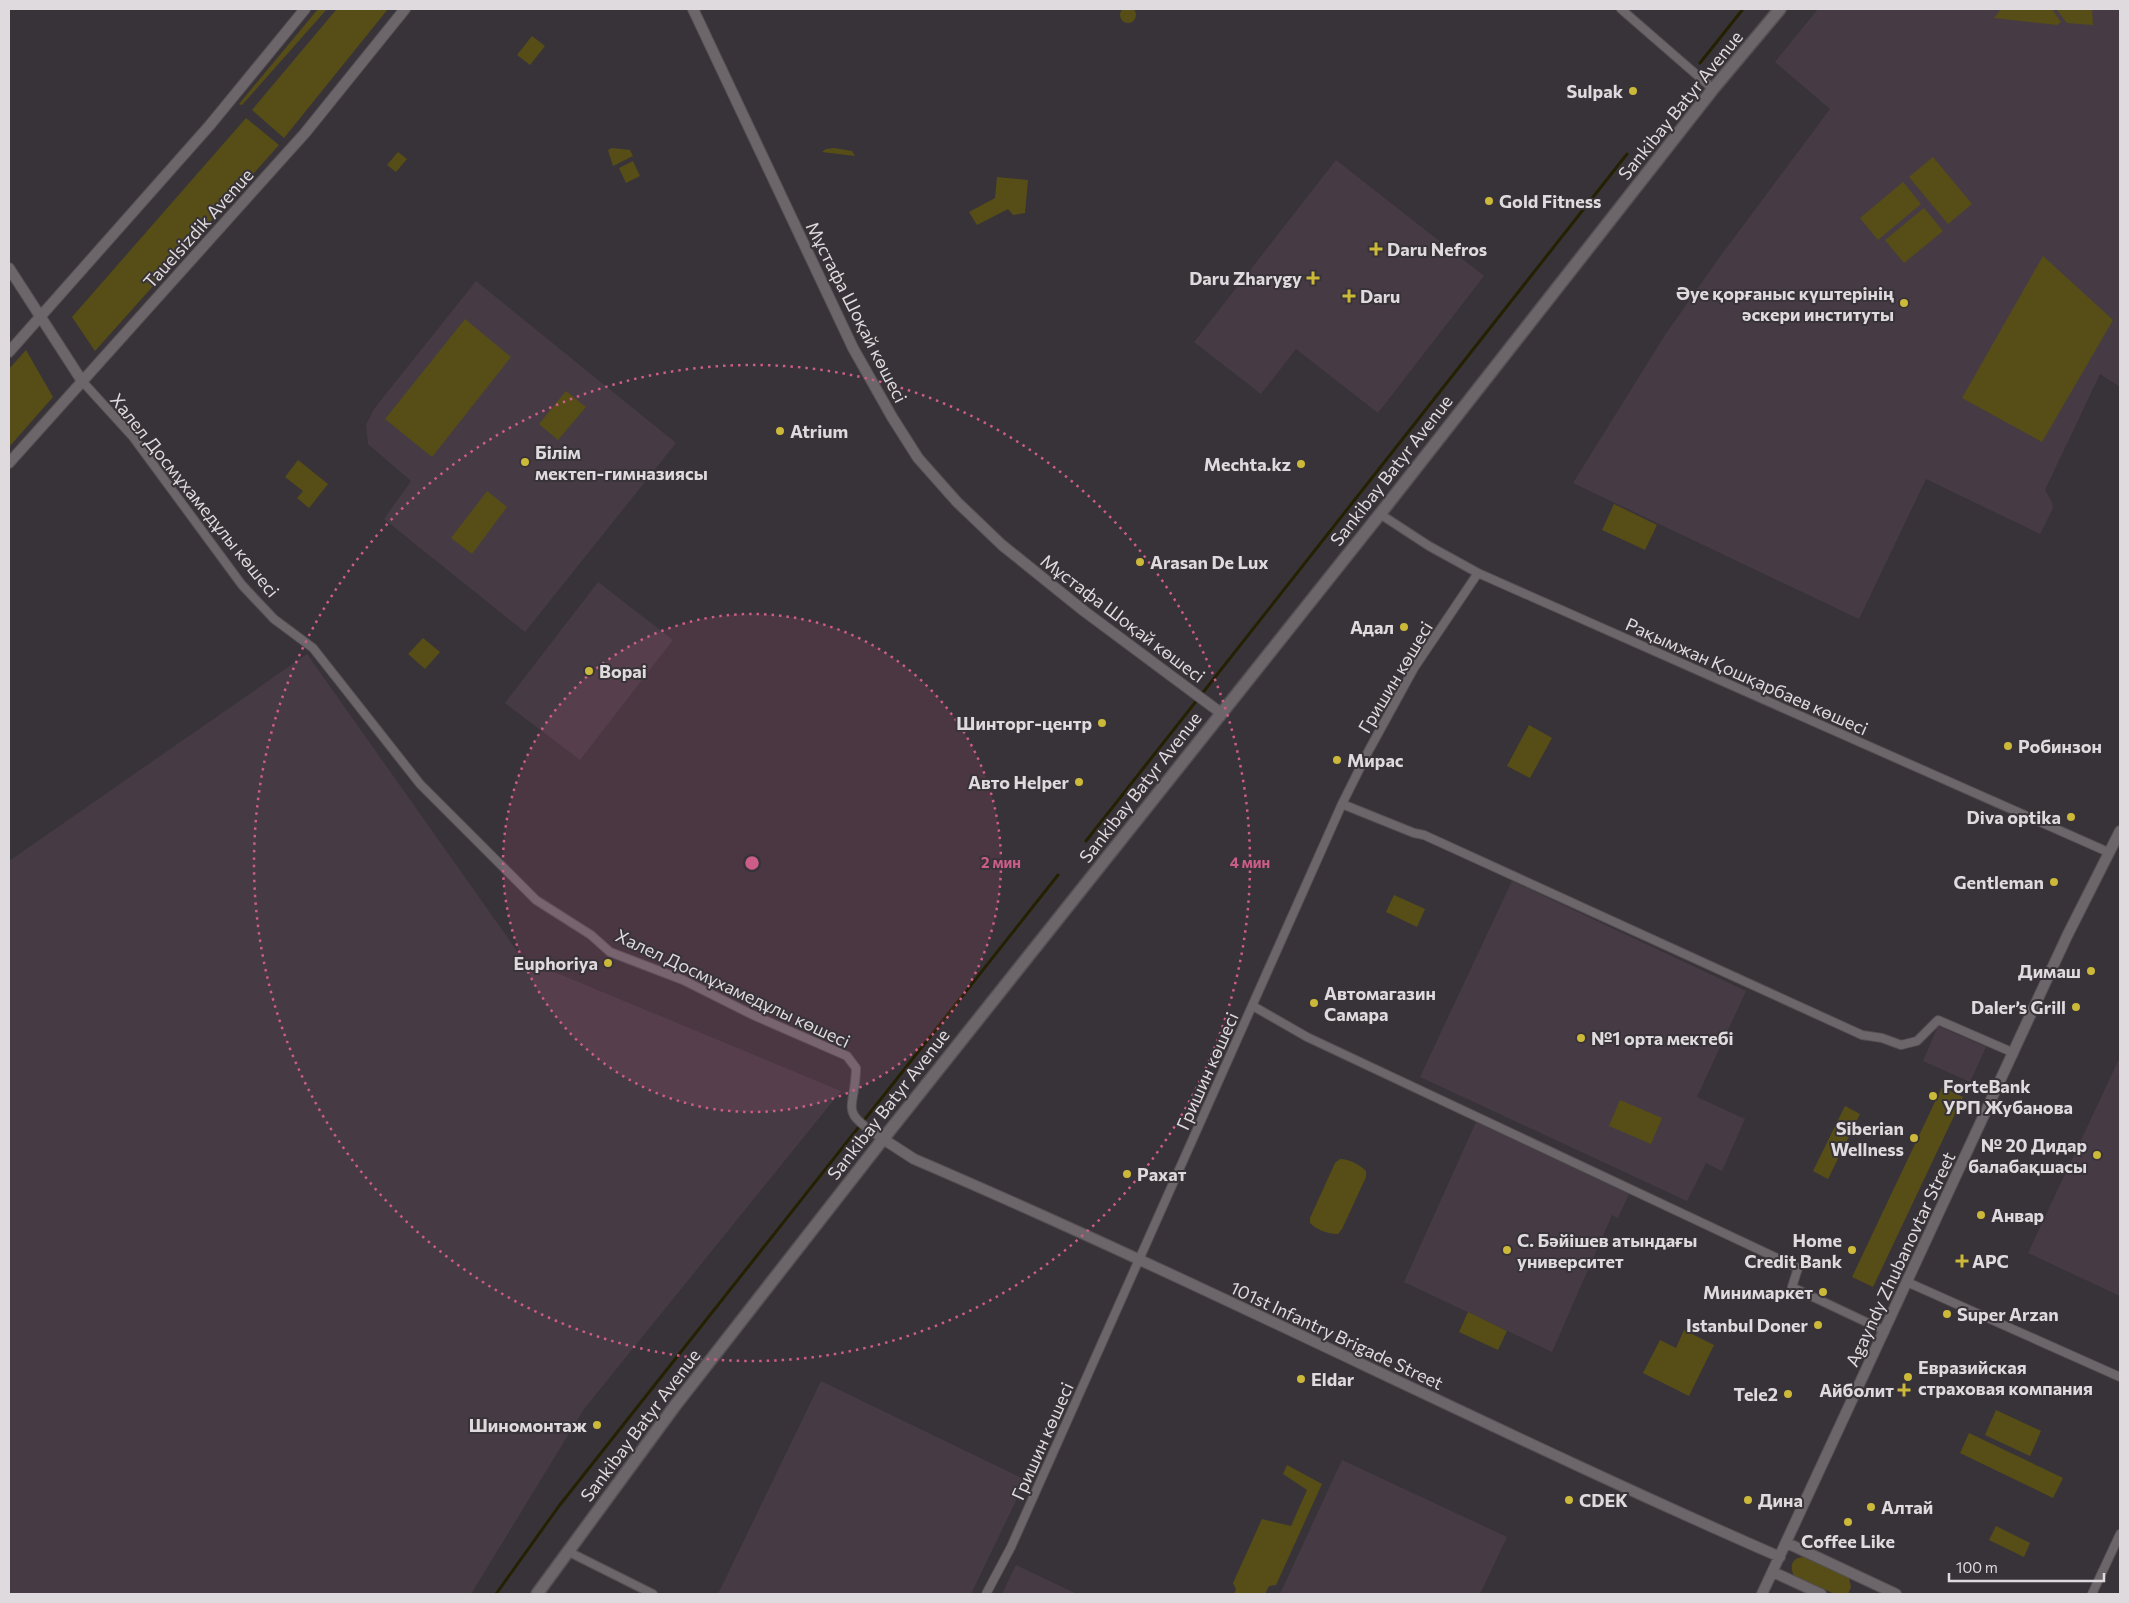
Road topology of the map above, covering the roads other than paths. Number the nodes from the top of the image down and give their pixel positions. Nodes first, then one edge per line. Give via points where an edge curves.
1 (305, 9) edge
2 (405, 9) edge
3 (693, 9) edge
4 (1621, 9) edge
5 (1780, 9) edge
6 (1712, 89) junction
7 (9, 268) edge
8 (40, 316) junction
9 (9, 352) edge
10 (82, 382) junction
11 (9, 463) edge
12 (1380, 514) junction
13 (1478, 573) junction
14 (1221, 713) junction
15 (1342, 804) junction
16 (2120, 831) edge
17 (2108, 852) junction
18 (1252, 1006) junction
19 (2014, 1053) junction
20 (882, 1139) junction
21 (1139, 1259) junction
22 (1907, 1282) junction
23 (1884, 1331) junction
24 (2120, 1377) edge
25 (2120, 1534) edge
26 (1787, 1543) junction
27 (567, 1551) junction
28 (1780, 1556) junction
29 (1773, 1572) junction
30 (537, 1594) edge
31 (653, 1594) edge
32 (986, 1594) edge
33 (1762, 1594) edge
34 (1821, 1594) edge
35 (1896, 1594) edge
36 (2092, 1594) edge

1 - 8 street via 210,125
2 - 10 street, Tauelsizdik Avenue via 305,133
3 - 14 street, Мұстафа Шоқай көшесі via 853,348 918,458 957,502 1002,545
4 - 6 street
5 - 6 main road, Sankibay Batyr Avenue
6 - 12 main road, Sankibay Batyr Avenue
7 - 8 street, Халел Досмұхамедұлы көшесі
8 - 9 street
8 - 10 street, Халел Досмұхамедұлы көшесі
10 - 11 street, Tauelsizdik Avenue
10 - 20 street, Халел Досмұхамедұлы көшесі via 133,437 242,585 274,618 312,648 420,784 536,900 591,935 610,952 683,980 847,1056 856,1068 850,1103 853,1116
12 - 13 street, Рақымжан Қошқарбаев көшесі via 1428,546
12 - 14 main road, Sankibay Batyr Avenue
13 - 15 street, Гришин көшесі via 1414,668
13 - 17 street, Рақымжан Қошқарбаев көшесі
14 - 20 main road, Sankibay Batyr Avenue
15 - 18 street, Гришин көшесі
15 - 19 street via 1424,835 1862,1035 1902,1045 1917,1041 1938,1020
16 - 17 street, Agayndy Zhubanovtar Street
17 - 19 street, Agayndy Zhubanovtar Street
18 - 21 street, Гришин көшесі
18 - 23 street via 1307,1036 1798,1268 1792,1287
19 - 22 street, Agayndy Zhubanovtar Street
20 - 21 street, 101st Infantry Brigade Street via 914,1159
20 - 27 main road, Sankibay Batyr Avenue via 674,1406
21 - 28 street, 101st Infantry Brigade Street via 1366,1367
21 - 32 street, Гришин көшесі via 1011,1547
22 - 23 street, Agayndy Zhubanovtar Street
22 - 24 street
23 - 26 street, Agayndy Zhubanovtar Street
25 - 36 street
26 - 28 street, Agayndy Zhubanovtar Street
26 - 35 street
27 - 30 main road, Sankibay Batyr Avenue
27 - 31 street
28 - 29 street, Agayndy Zhubanovtar Street
29 - 33 street, Agayndy Zhubanovtar Street
29 - 34 street

